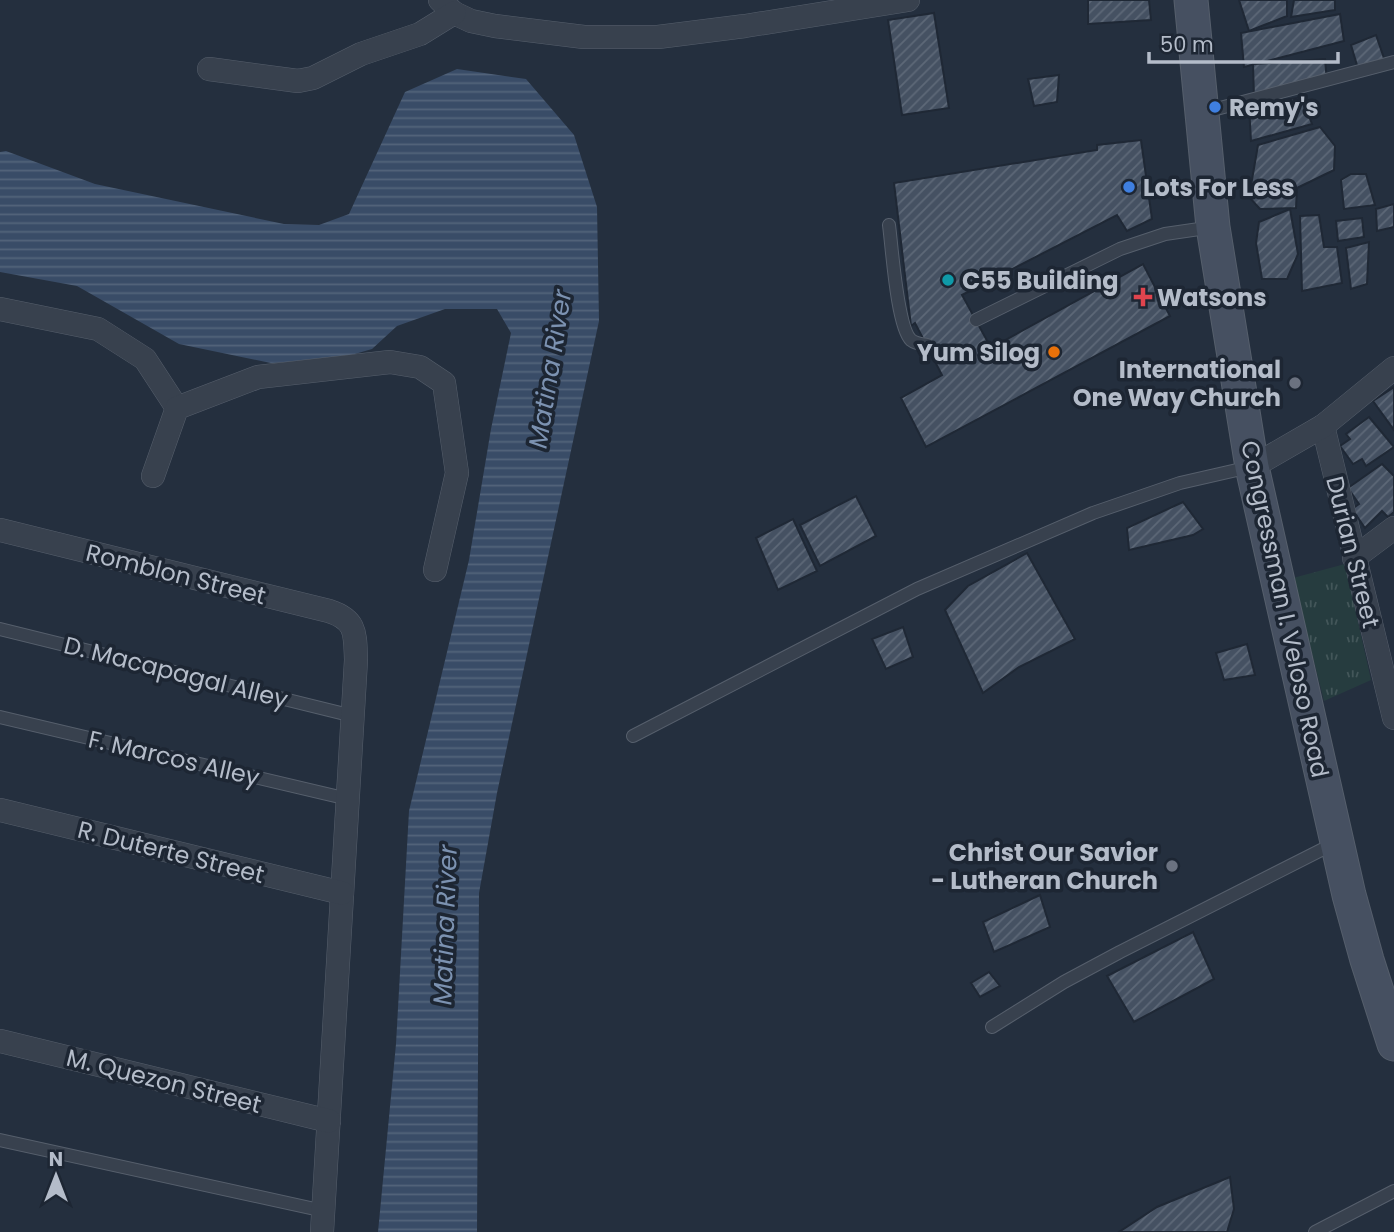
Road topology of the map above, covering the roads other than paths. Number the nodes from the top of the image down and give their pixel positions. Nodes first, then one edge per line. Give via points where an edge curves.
1 (908, 0) edge
2 (1191, 0) edge
3 (447, 7) edge
4 (1394, 62) edge
5 (209, 69) dead end
6 (1201, 113) junction
7 (890, 225) dead end
8 (1213, 227) junction
9 (0, 309) edge
10 (976, 320) dead end
11 (927, 345) dead end
12 (1394, 368) edge
13 (177, 408) junction
14 (1322, 426) junction
15 (1252, 467) junction
16 (153, 476) dead end
17 (1394, 528) edge
18 (0, 530) edge
19 (1354, 558) junction
20 (435, 570) dead end
21 (0, 629) edge
22 (1389, 680) edge
23 (353, 716) junction
24 (0, 717) edge
25 (1394, 718) edge
26 (634, 736) dead end
27 (348, 799) junction
28 (0, 810) edge
29 (1337, 842) junction
30 (342, 893) junction
31 (992, 1027) dead end
32 (1393, 1037) edge
33 (0, 1041) edge
34 (329, 1121) junction
35 (0, 1140) edge
36 (1394, 1191) edge
37 (323, 1222) edge
38 (1315, 1232) edge

1 - 3 street via 658,37 584,37 508,28 471,21
2 - 6 main road, Congressman I. Veloso Road
3 - 5 street via 421,34 361,54 313,78 298,81
4 - 6 lane
6 - 8 main road, Congressman I. Veloso Road
7 - 11 lane via 906,334 917,344
8 - 10 lane via 1165,234 1120,249
8 - 15 main road, Congressman I. Veloso Road
9 - 13 street via 98,329 145,359
12 - 14 street
13 - 16 street
13 - 20 street via 258,377 390,362 420,367 444,383 457,473
14 - 15 street
14 - 19 street, Durian Street
15 - 26 lane via 1180,483 1093,513 917,589
15 - 29 main road, Congressman I. Veloso Road
17 - 19 street
18 - 23 street, Romblon Street via 341,615 354,630
19 - 22 street, Durian Street
21 - 23 lane, D. Macapagal Alley
22 - 25 street, Durian Street
23 - 27 street
24 - 27 lane, F. Marcos Alley
27 - 30 street
28 - 30 street, R. Duterte Street
29 - 31 lane via 1086,970
29 - 32 main road, Congressman I. Veloso Road via 1367,960
30 - 34 street
33 - 34 street, M. Quezon Street
34 - 37 street
35 - 37 lane
36 - 38 lane

